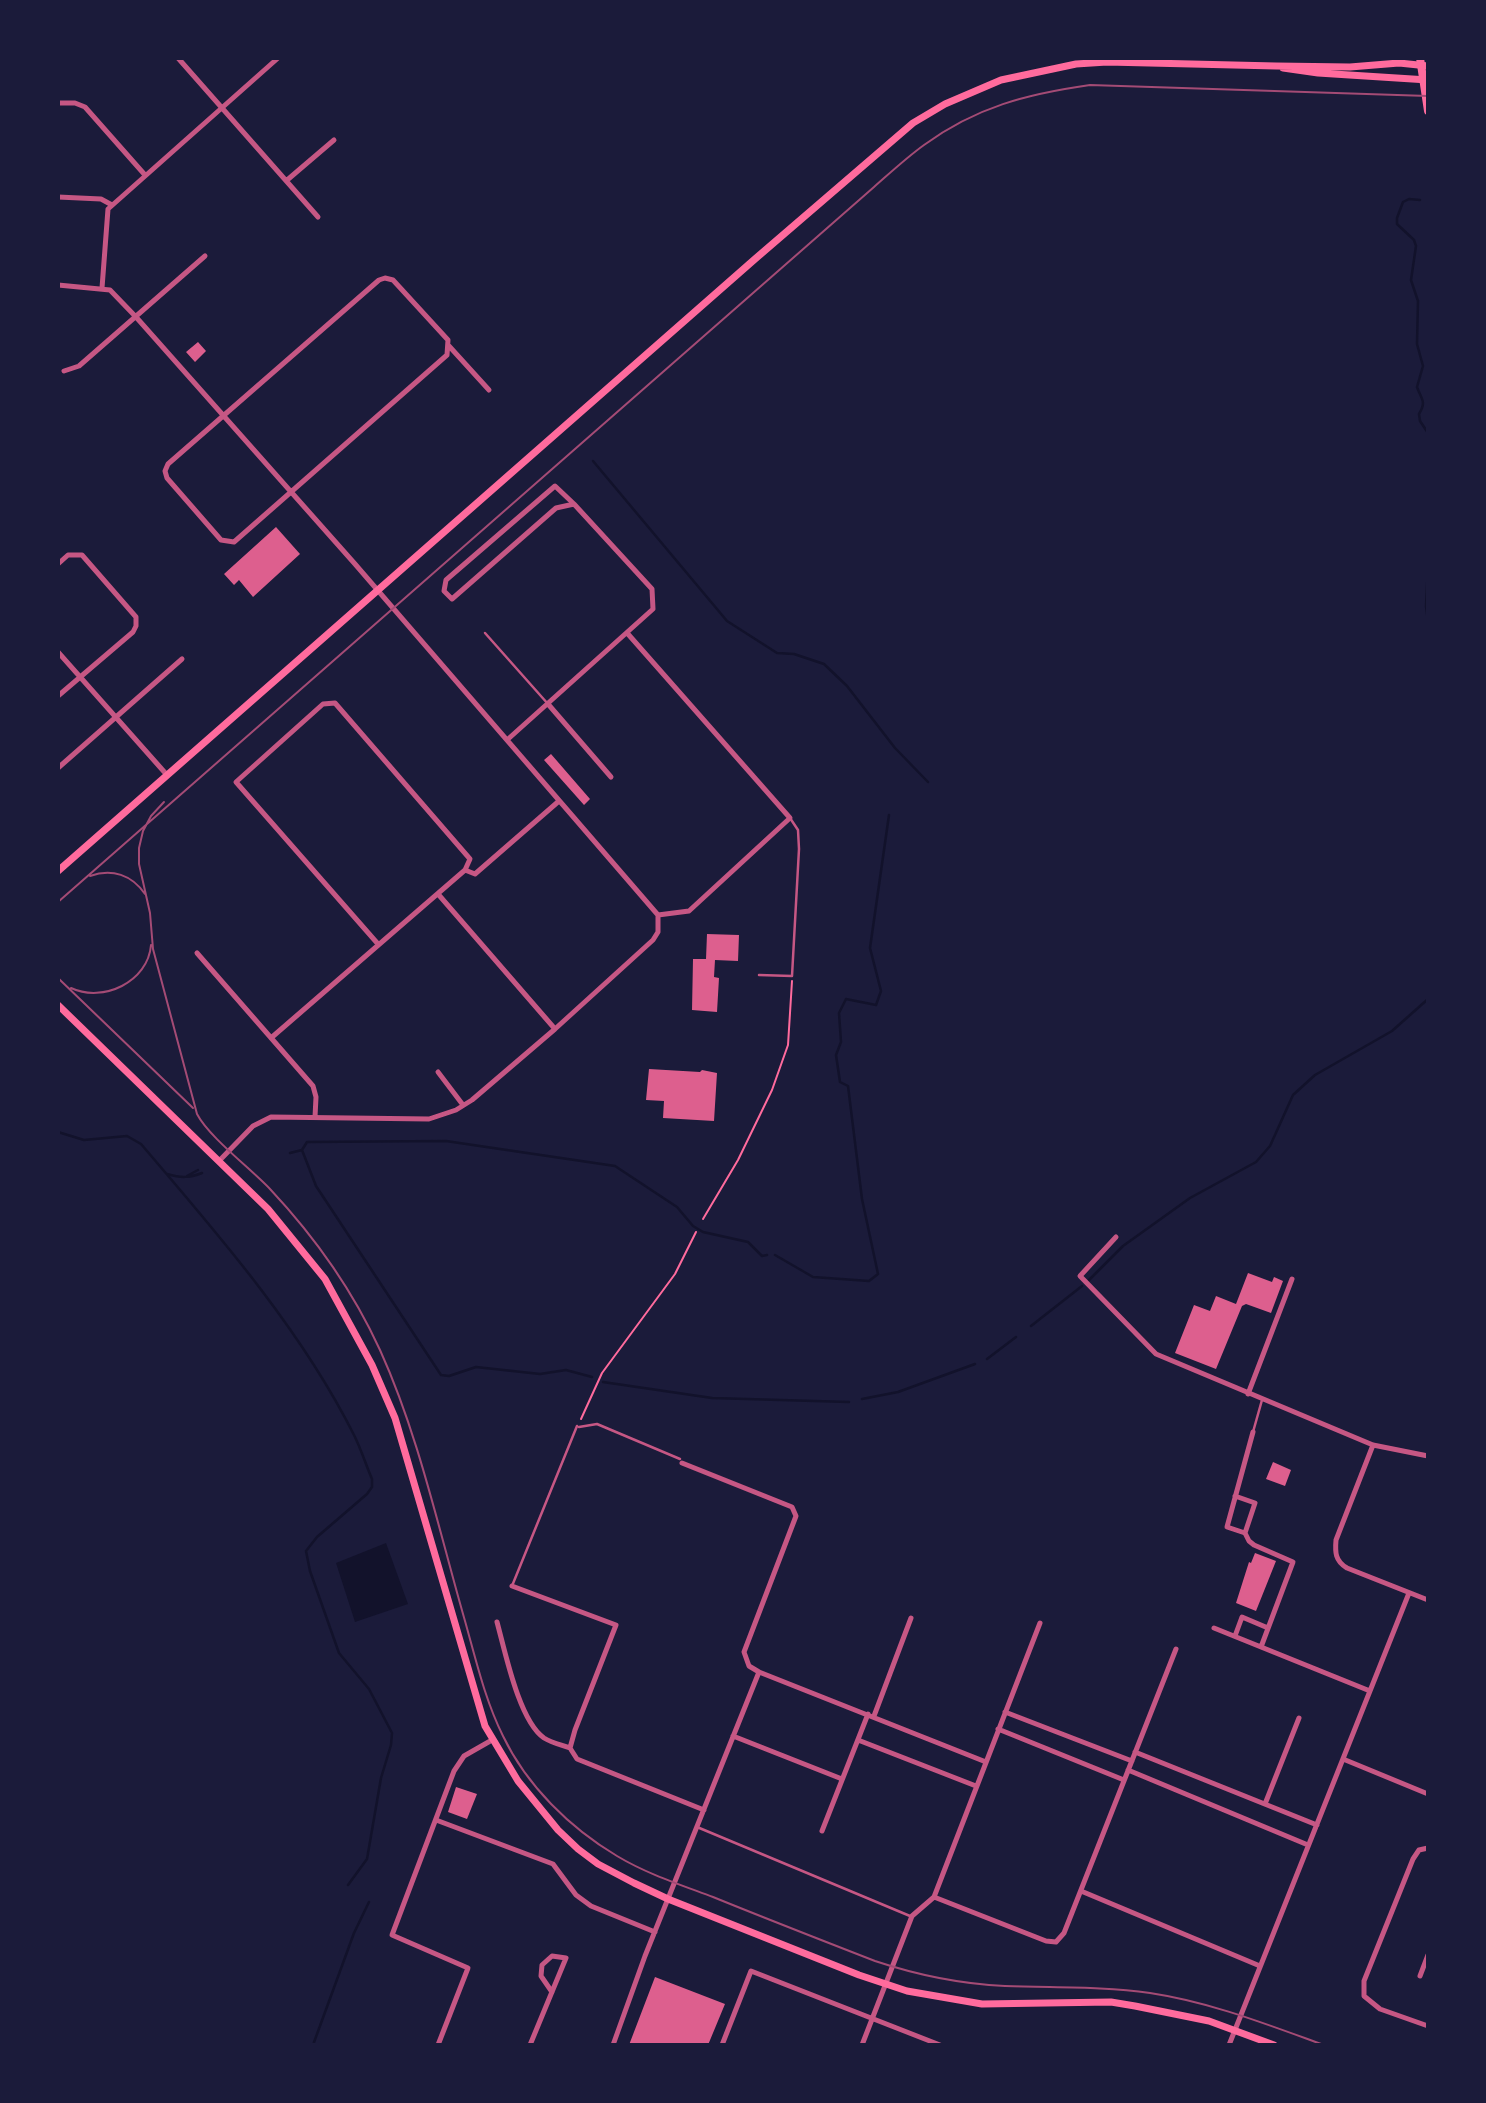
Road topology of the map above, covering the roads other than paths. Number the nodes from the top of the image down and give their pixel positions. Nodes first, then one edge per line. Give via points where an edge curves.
1 (178, 58) edge
2 (278, 58) edge
3 (1423, 63) edge
4 (1276, 66) junction
5 (1426, 80) edge
6 (58, 103) edge
7 (222, 108) junction
8 (1428, 111) edge
9 (334, 140) dead end
10 (145, 175) junction
11 (286, 181) junction
12 (58, 197) edge
13 (112, 205) junction
14 (318, 217) dead end
15 (205, 256) dead end
16 (58, 285) edge
17 (102, 288) junction
18 (136, 317) junction
19 (449, 346) junction
20 (64, 371) dead end
21 (489, 390) dead end
22 (222, 416) junction
23 (291, 494) junction
24 (574, 504) junction
25 (58, 564) edge
26 (378, 592) junction
27 (485, 633) dead end
28 (628, 634) junction
29 (58, 652) edge
30 (182, 659) dead end
31 (80, 677) junction
32 (58, 696) edge
33 (548, 704) junction
34 (115, 718) junction
35 (507, 740) junction
36 (58, 768) edge
37 (167, 775) junction
38 (611, 777) dead end
39 (559, 801) junction
40 (790, 818) junction
41 (465, 870) junction
42 (58, 871) edge
43 (438, 894) junction
44 (658, 915) junction
45 (378, 944) junction
46 (197, 953) dead end
47 (759, 975) dead end
48 (58, 1004) edge
49 (555, 1028) junction
50 (271, 1038) junction
51 (438, 1072) dead end
52 (463, 1105) junction
53 (315, 1117) junction
54 (219, 1161) junction
55 (1116, 1237) dead end
56 (1292, 1279) dead end
57 (1248, 1394) junction
58 (1262, 1400) junction
59 (1253, 1432) joint
60 (1373, 1445) junction
61 (1428, 1456) edge
62 (681, 1461) joint
63 (1235, 1496) junction
64 (1245, 1533) junction
65 (513, 1586) joint
66 (1409, 1593) junction
67 (1428, 1600) edge
68 (911, 1618) dead end
69 (497, 1622) dead end
70 (1040, 1623) dead end
71 (1214, 1628) dead end
72 (1268, 1628) junction
73 (1235, 1636) junction
74 (1261, 1647) junction
75 (1176, 1649) dead end
76 (759, 1672) junction
77 (1370, 1691) junction
78 (1005, 1712) junction
79 (871, 1715) junction
80 (1299, 1717) dead end
81 (998, 1730) junction
82 (733, 1736) junction
83 (492, 1740) junction
84 (858, 1740) junction
85 (570, 1748) junction
86 (1135, 1752) junction
87 (1343, 1759) junction
88 (1132, 1761) junction
89 (986, 1762) junction
90 (1128, 1770) junction
91 (842, 1779) junction
92 (1125, 1780) junction
93 (976, 1786) junction
94 (1428, 1794) edge
95 (1265, 1804) junction
96 (704, 1810) junction
97 (436, 1820) junction
98 (1317, 1825) junction
99 (697, 1827) junction
100 (822, 1831) dead end
101 (1308, 1845) junction
102 (1428, 1848) edge
103 (1080, 1891) junction
104 (934, 1897) junction
105 (668, 1899) junction
106 (912, 1916) junction
107 (655, 1931) junction
108 (1428, 1955) edge
109 (1261, 1966) junction
110 (1420, 1976) dead end
111 (885, 1983) junction
112 (552, 1992) junction
113 (872, 2019) junction
114 (1428, 2026) edge
115 (1235, 2031) junction
116 (438, 2045) edge
117 (530, 2045) edge
118 (613, 2045) edge
119 (722, 2045) edge
120 (862, 2045) edge
121 (940, 2045) edge
122 (1229, 2045) edge
123 (1274, 2045) edge

1 - 7 street
2 - 7 street
3 - 4 main road
3 - 5 main road
4 - 5 main road
4 - 26 main road via 1076,64 1002,80 944,104 873,158
5 - 8 main road
6 - 10 street via 85,107
7 - 10 street
7 - 11 street
9 - 11 street
10 - 13 street
11 - 14 street
12 - 13 street via 101,199
13 - 17 street via 107,216
15 - 18 street
16 - 17 street
17 - 18 street via 110,290
18 - 20 street via 79,366
18 - 22 street
19 - 21 street
19 - 22 street via 393,280 379,280
19 - 23 street via 447,355
22 - 23 street
22 - 23 street via 165,471 214,533 221,540 234,542
23 - 26 street
24 - 24 street via 556,508 452,599 444,591 446,580 555,486
24 - 28 street via 652,589 653,610
25 - 31 street via 68,555 82,555 136,617 133,632
26 - 35 street
26 - 37 main road
27 - 33 lane
28 - 33 street
28 - 40 street
29 - 31 street
30 - 34 street
31 - 32 street
31 - 34 street
33 - 35 street
33 - 38 street
34 - 36 street
34 - 37 street
35 - 39 street
37 - 42 main road
39 - 41 street via 475,874
39 - 44 street
40 - 44 street via 689,911
40 - 47 lane via 799,830 792,976
41 - 43 street
41 - 45 street via 470,859 335,703 321,706 236,782
43 - 45 street
43 - 49 street
44 - 49 street via 653,940
45 - 50 street
46 - 50 street
48 - 54 main road
49 - 52 street
50 - 53 street via 313,1086
51 - 52 street
52 - 53 street via 429,1119
53 - 54 street via 262,1120
54 - 83 main road via 304,1251 325,1279 372,1365 395,1418
55 - 57 street via 1080,1276 1156,1354
56 - 57 street
57 - 58 street
58 - 59 lane
58 - 60 street
59 - 63 street
60 - 61 street
60 - 66 street via 1335,1553 1347,1568
62 - 65 lane via 597,1424 578,1427
62 - 76 street via 796,1511 744,1652 749,1666
63 - 64 street via 1227,1527
63 - 64 street via 1255,1503
64 - 72 street via 1249,1542 1293,1562
65 - 85 street via 615,1625
66 - 67 street
66 - 77 street
68 - 79 street
69 - 85 street via 514,1684 530,1720 543,1737
70 - 78 street
71 - 73 street
72 - 73 street via 1242,1617
72 - 74 street
73 - 74 street
74 - 77 street
75 - 86 street
76 - 79 street
76 - 82 street
77 - 87 street
78 - 81 street
78 - 88 street
79 - 84 street
79 - 89 street
80 - 95 street
81 - 89 street
81 - 92 street
82 - 91 street
82 - 96 street
83 - 97 street via 464,1756
83 - 105 main road via 529,1796 578,1849
84 - 91 street
84 - 93 street
85 - 96 street via 577,1759
86 - 88 street
86 - 95 street
87 - 94 street
87 - 98 street
88 - 90 street
89 - 93 street
90 - 92 street
90 - 101 street
91 - 100 street
92 - 103 street
93 - 104 street
95 - 98 street
96 - 99 street
97 - 107 street via 553,1864 576,1895 591,1906
97 - 116 street via 391,1935 468,1968
98 - 101 street
99 - 105 street
99 - 106 lane
101 - 109 street
102 - 114 street via 1413,1858 1364,1981 1364,1996 1380,2009
103 - 104 street via 1056,1942
103 - 109 street
104 - 106 street
105 - 107 street
105 - 111 main road
106 - 111 street
107 - 118 street
108 - 110 street
109 - 115 street
111 - 113 street
111 - 115 main road via 982,2004 1111,2002 1209,2021
112 - 112 street via 562,1969 566,1958 552,1956 542,1965 541,1976
112 - 117 street
113 - 119 street via 751,1971
113 - 120 street
113 - 121 street
115 - 122 street
115 - 123 main road

